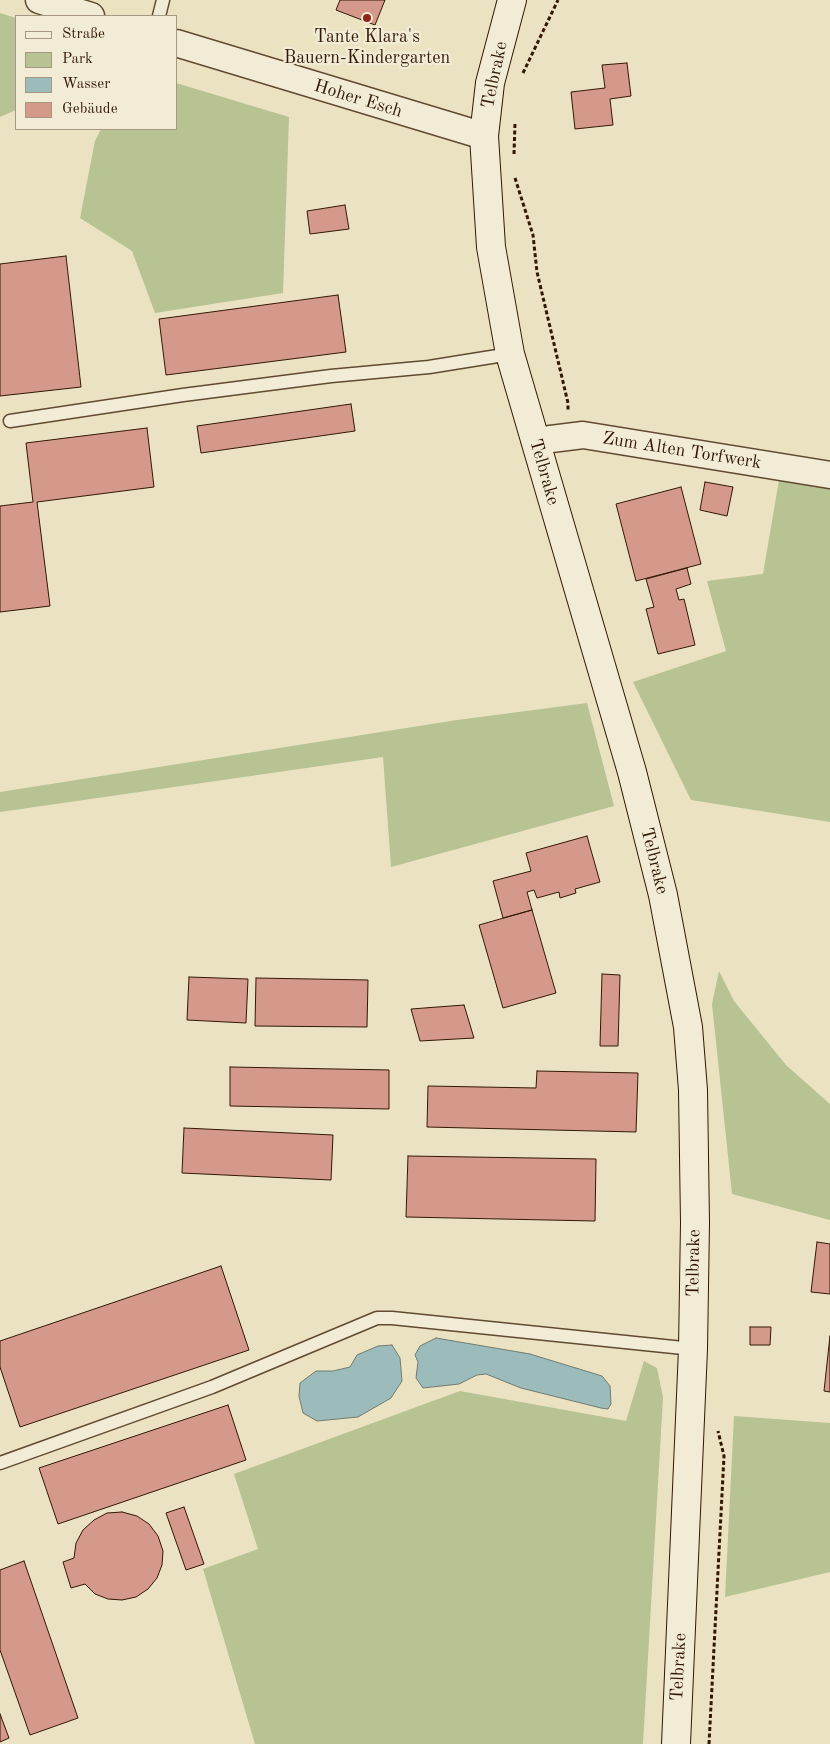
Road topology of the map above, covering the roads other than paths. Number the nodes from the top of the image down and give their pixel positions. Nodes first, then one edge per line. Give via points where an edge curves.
1 (39, 0) edge
2 (163, 0) edge
3 (512, 0) edge
4 (88, 15) edge
5 (159, 15) edge
6 (178, 44) edge
7 (484, 136) junction
8 (510, 354) junction
9 (10, 421) dead end
10 (535, 441) junction
11 (830, 475) edge
12 (693, 1349) junction
13 (0, 1463) edge
14 (676, 1744) edge

1 - 4 street
2 - 5 lane
3 - 7 street, Telbrake via 490,83
6 - 7 street, Hoher Esch
7 - 8 street, Telbrake via 491,247
8 - 9 lane via 429,367 192,394
8 - 10 street, Telbrake
10 - 11 street, Zum Alten Torfwerk via 583,435
10 - 12 street, Telbrake via 632,772 663,895 688,1027 694,1204
12 - 13 lane via 377,1318 212,1387
12 - 14 street, Telbrake

